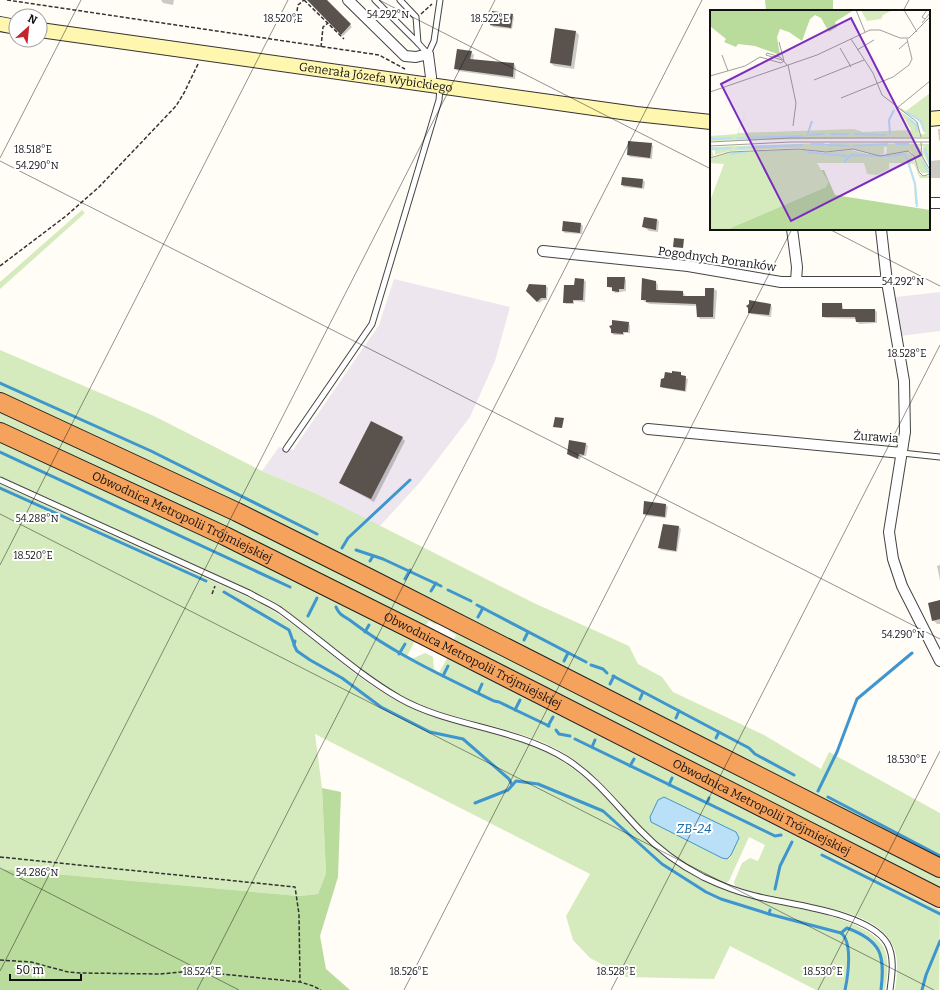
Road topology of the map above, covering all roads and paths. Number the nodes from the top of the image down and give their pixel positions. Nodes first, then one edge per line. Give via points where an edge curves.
1 (7, 0) edge
2 (304, 0) edge
3 (348, 0) edge
4 (375, 0) edge
5 (400, 0) edge
6 (440, 0) edge
7 (434, 2) dead end
8 (416, 17) junction
9 (295, 23) dead end
10 (328, 23) junction
11 (48, 31) edge
12 (344, 39) dead end
13 (418, 43) junction
14 (321, 47) junction
15 (203, 53) junction
16 (428, 54) junction
17 (407, 70) dead end
18 (435, 85) junction
19 (710, 122) edge
20 (930, 203) edge
21 (940, 204) edge
22 (792, 230) edge
23 (882, 230) edge
24 (543, 251) dead end
25 (0, 266) edge
26 (796, 281) junction
27 (887, 282) junction
28 (0, 402) edge
29 (648, 429) dead end
30 (0, 432) edge
31 (286, 449) dead end
32 (902, 453) junction
33 (940, 457) edge
34 (0, 480) edge
35 (937, 649) edge
36 (940, 661) edge
37 (0, 857) edge
38 (940, 868) edge
39 (940, 898) edge
40 (0, 960) edge
41 (300, 982) junction
42 (321, 990) edge
43 (890, 990) edge

1 - 14 path
2 - 9 path via 298,5
2 - 10 path
3 - 16 street via 404,56
4 - 13 lane
5 - 8 lane
6 - 16 lane via 435,36
7 - 8 path via 428,10
8 - 13 lane
10 - 12 path
10 - 14 path via 323,27
11 - 15 main road, Generała Józefa Wybickiego
13 - 16 lane
14 - 17 path via 379,55
15 - 18 main road, Generała Józefa Wybickiego
15 - 25 path via 176,106 147,137 99,187 66,216
16 - 18 street
18 - 19 main road, Generała Józefa Wybickiego via 636,114
18 - 31 lane via 439,100 372,324
20 - 21 street
22 - 26 street
23 - 27 street, Żurawia
24 - 26 street, Pogodnych Poranków via 688,266 781,282
26 - 27 street, Pogodnych Poranków
27 - 32 street, Żurawia via 904,381 905,432
28 - 38 highway via 237,512
29 - 32 street, Żurawia
30 - 39 highway, Obwodnica Metropolii Trójmiejskiej via 224,536
32 - 33 lane
32 - 35 street via 889,532 893,559 902,586
34 - 43 lane via 278,609 399,698 433,713 518,737 565,759 590,776 653,842 703,877 748,894 853,919 873,928 891,951
35 - 36 street
37 - 41 path via 295,887 299,914
40 - 41 path via 31,962 81,973 160,974 192,971
41 - 42 path

